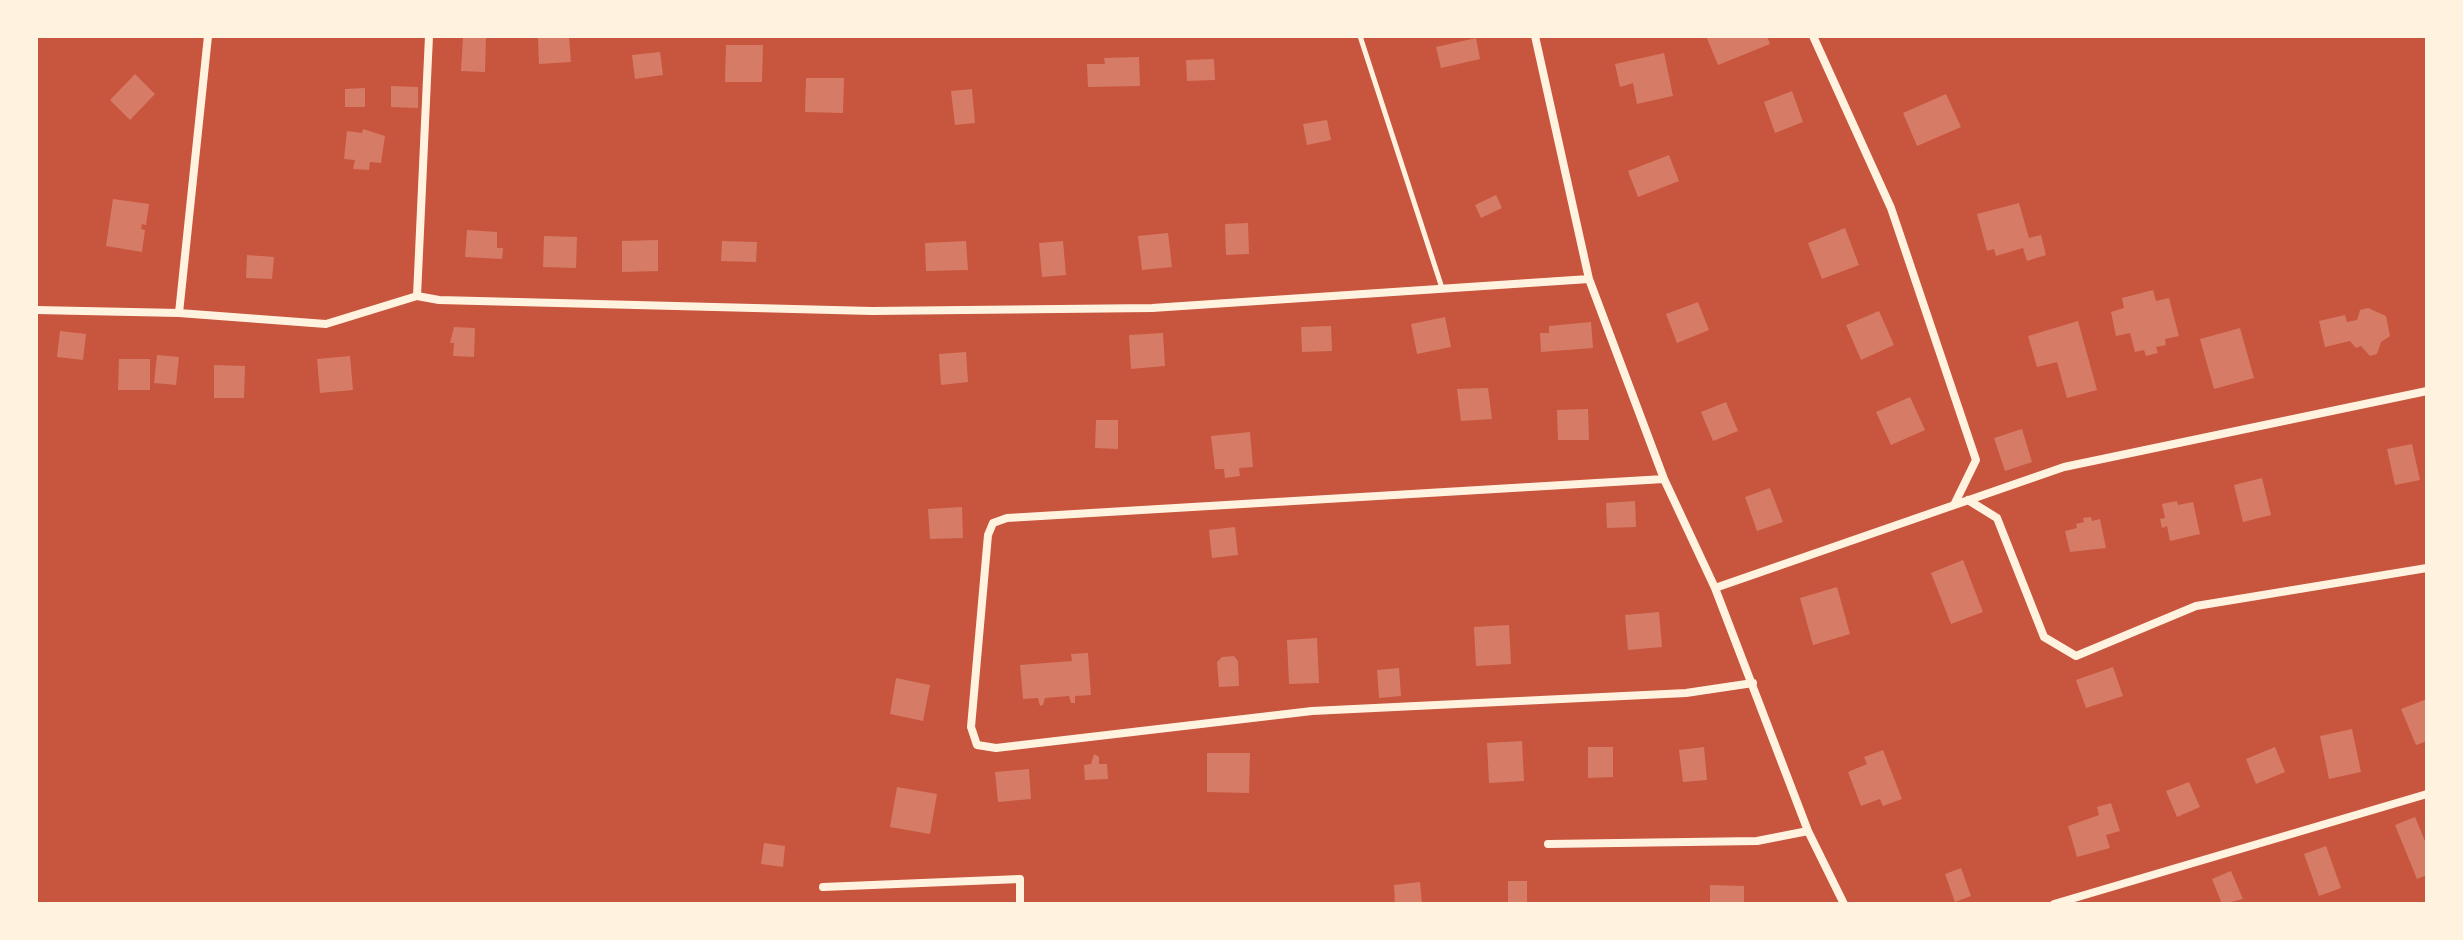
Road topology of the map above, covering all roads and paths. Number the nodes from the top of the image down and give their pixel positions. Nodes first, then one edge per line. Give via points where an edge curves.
1 (208, 36) edge
2 (429, 36) edge
3 (1360, 36) edge
4 (1535, 36) edge
5 (1813, 36) edge
6 (1589, 279) junction
7 (1442, 289) junction
8 (417, 296) junction
9 (36, 310) edge
10 (179, 313) junction
11 (2427, 391) edge
12 (1664, 479) junction
13 (1968, 500) junction
14 (1953, 505) junction
15 (2427, 568) edge
16 (1715, 588) junction
17 (1753, 683) junction
18 (2427, 794) edge
19 (1808, 831) junction
20 (1548, 844) dead end
21 (823, 887) dead end
22 (1020, 904) edge
23 (1844, 904) edge
24 (2054, 904) edge

1 - 10 street
2 - 8 street
3 - 7 lane
4 - 6 street
5 - 14 street via 1891,208 1976,460
6 - 7 street
6 - 12 street
7 - 8 street via 1152,308 872,311
8 - 10 street via 326,324
9 - 10 street
11 - 13 street via 2064,467
12 - 16 street
12 - 17 street via 1007,518 993,523 971,727 977,745 996,748 1312,711 1686,693
13 - 14 street
13 - 15 street via 1997,518 2044,637 2076,656 2196,606
14 - 16 street
16 - 17 street
17 - 19 street
18 - 24 street
19 - 20 street via 1757,841
19 - 23 street
21 - 22 street via 1020,879

